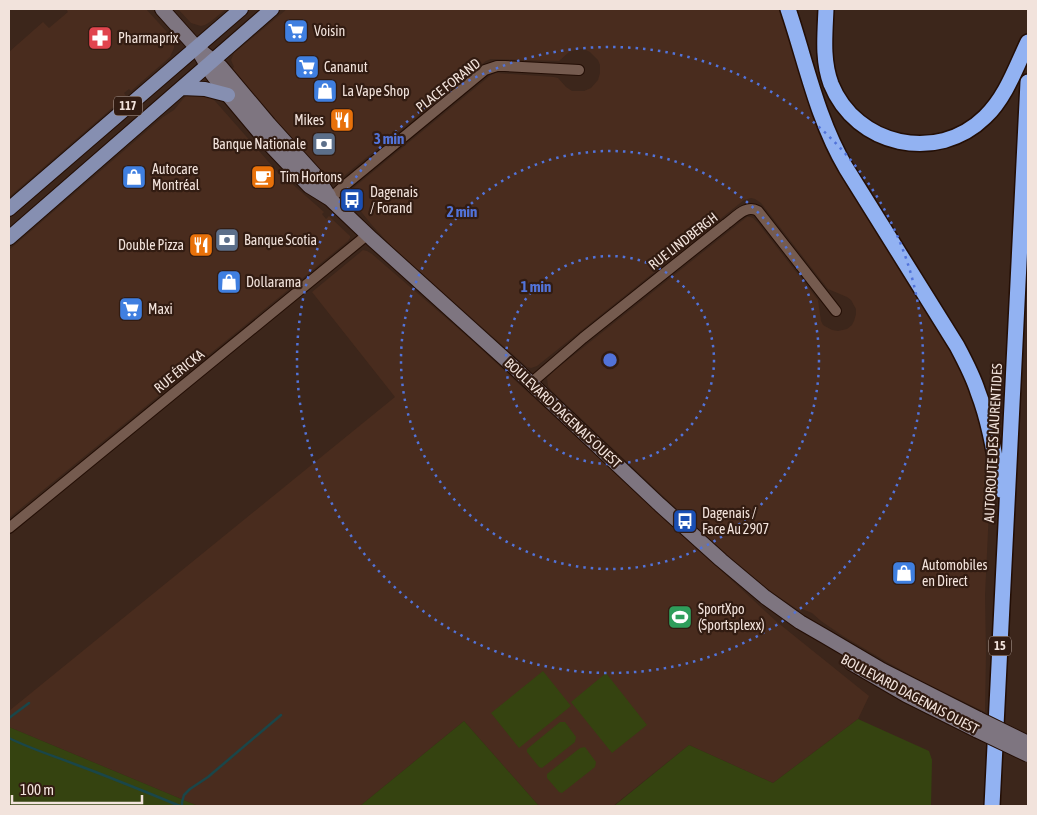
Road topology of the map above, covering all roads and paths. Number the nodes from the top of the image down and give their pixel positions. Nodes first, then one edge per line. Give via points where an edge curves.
1 (162, 9) edge
2 (241, 9) edge
3 (272, 9) edge
4 (788, 9) edge
5 (826, 9) edge
6 (1028, 42) edge
7 (196, 47) junction
8 (210, 63) junction
9 (579, 70) dead end
10 (1028, 82) edge
11 (182, 88) junction
12 (228, 95) junction
13 (330, 199) junction
14 (9, 209) edge
15 (367, 235) junction
16 (9, 238) edge
17 (836, 311) dead end
18 (530, 383) junction
19 (1006, 512) junction
20 (9, 528) edge
21 (979, 725) junction
22 (1028, 743) edge
23 (1028, 755) edge
24 (992, 806) edge

1 - 7 main road, BOULEVARD DAGENAIS OUEST
2 - 7 main road, 117
3 - 8 main road, 117
4 - 19 highway via 817,104 836,150 972,375 987,422
5 - 6 highway via 825,57 834,90 846,110 862,125 900,142 922,144 944,140 981,121 1002,95
7 - 8 main road, BOULEVARD DAGENAIS OUEST
7 - 14 main road, 117
8 - 11 main road, 117
8 - 12 main road, BOULEVARD DAGENAIS OUEST via 212,74
8 - 13 main road, BOULEVARD DAGENAIS OUEST via 221,67 317,177
9 - 13 street, PLACE FORAND via 497,66 485,70
10 - 19 highway, AUTOROUTE DES LAURENTIDES / 15
11 - 12 main road
11 - 16 main road, 117
12 - 13 main road, BOULEVARD DAGENAIS OUEST via 301,178
13 - 15 main road, BOULEVARD DAGENAIS OUEST
15 - 18 main road, BOULEVARD DAGENAIS OUEST
15 - 20 street, RUE ÉRICKA
17 - 18 street, RUE LINDBERGH via 758,211 748,209
18 - 21 main road, BOULEVARD DAGENAIS OUEST via 683,527 800,622 822,644 906,695
19 - 24 highway, AUTOROUTE DES LAURENTIDES / 15
21 - 22 main road, BOULEVARD DAGENAIS OUEST, bridge
21 - 23 main road, BOULEVARD DAGENAIS OUEST, bridge

